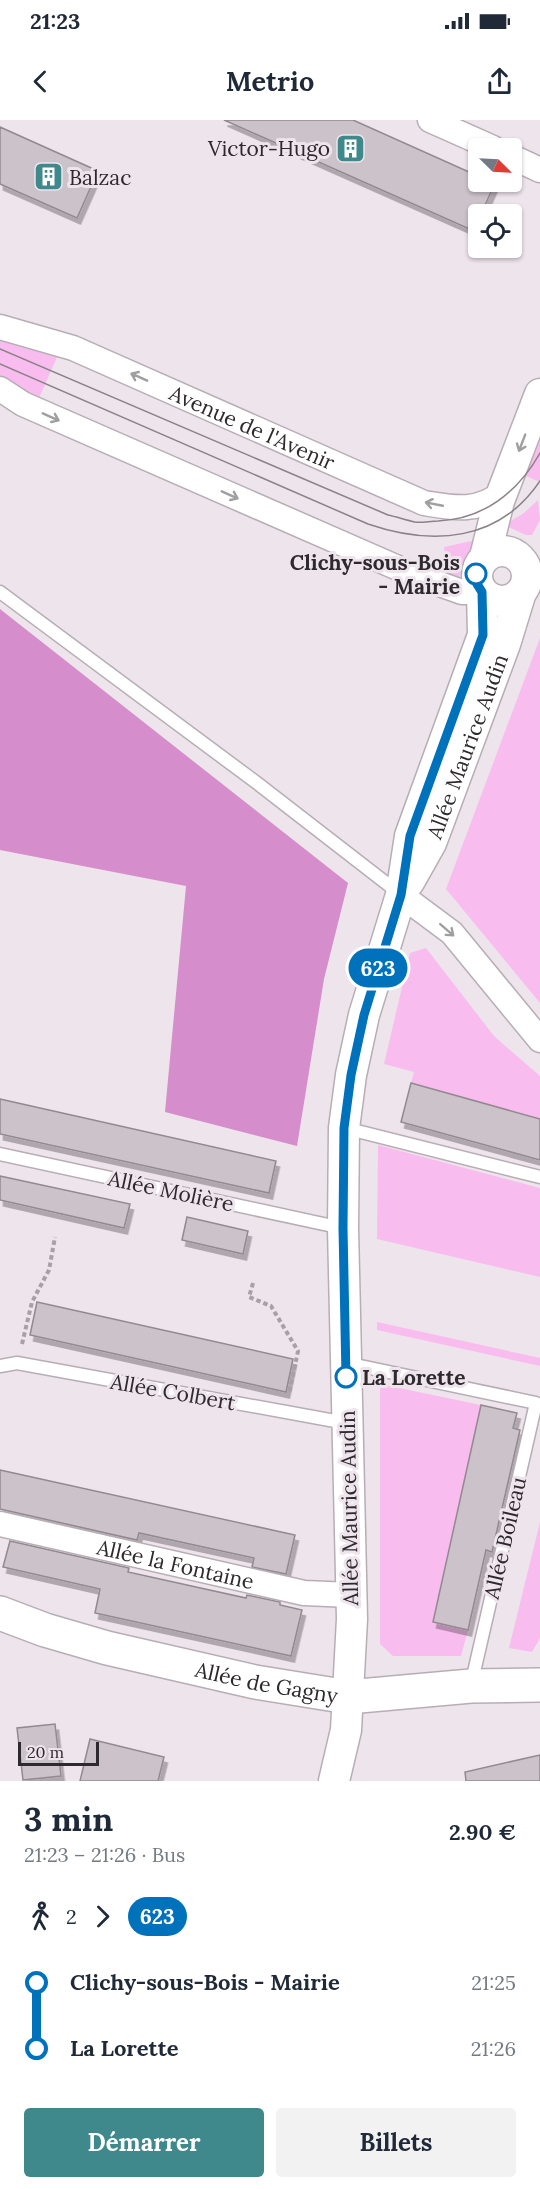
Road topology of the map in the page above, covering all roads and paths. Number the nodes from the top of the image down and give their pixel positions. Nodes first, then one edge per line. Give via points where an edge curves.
1 (430, 120) edge
2 (470, 138) edge
3 (522, 162) edge
4 (540, 170) edge
5 (0, 327) edge
6 (0, 389) edge
7 (540, 393) edge
8 (503, 492) junction
9 (462, 508) junction
10 (491, 548) junction
11 (529, 569) edge
12 (0, 592) edge
13 (482, 592) junction
14 (401, 895) junction
15 (540, 1040) edge
16 (344, 1128) junction
17 (0, 1154) edge
18 (540, 1177) edge
19 (343, 1228) junction
20 (55, 1237) dead end
21 (253, 1283) dead end
22 (18, 1363) junction
23 (346, 1363) junction
24 (0, 1366) edge
25 (286, 1412) junction
26 (346, 1423) junction
27 (0, 1524) edge
28 (351, 1595) junction
29 (0, 1613) edge
30 (540, 1685) edge
31 (471, 1686) junction
32 (348, 1697) junction
33 (334, 1781) edge

1 - 2 street
3 - 4 street
9 -> 5 street, Avenue de l'Avenir via 403,495 73,348
6 -> 13 street via 23,404 414,575 462,592
7 -> 8 street
8 - 9 street, Avenue de l'Avenir via 492,501
8 - 10 street
9 - 10 street via 479,521
10 - 11 street via 512,553
10 - 13 street via 476,574
11 - 13 street via 514,598 498,601
11 - 14 street, Allée Maurice Audin via 431,843
12 - 14 lane
13 - 14 street, Allée Maurice Audin via 483,635 410,836
14 -> 15 street via 452,933
14 - 16 street, Allée Maurice Audin via 364,1015
16 - 18 lane
16 - 19 street, Allée Maurice Audin
17 - 19 lane, Allée Molière
19 - 23 street, Allée Maurice Audin
20 - 22 path via 49,1270 32,1302
21 - 25 path via 249,1297 271,1306 298,1351
22 - 24 lane, Allée Colbert
22 - 25 lane, Allée Colbert
23 - 26 street, Allée Maurice Audin
23 - 31 lane, Allée Boileau via 536,1403
25 - 26 lane, Allée Colbert
26 - 28 street, Allée Maurice Audin
27 - 28 street, Allée la Fontaine via 304,1593
28 - 32 street, Allée Maurice Audin
29 - 32 main road, Allée de Gagny via 118,1651 255,1682
30 - 31 main road, Allée de Gagny
31 - 32 main road, Allée de Gagny
32 - 33 street, Allée Maurice Audin via 346,1730

